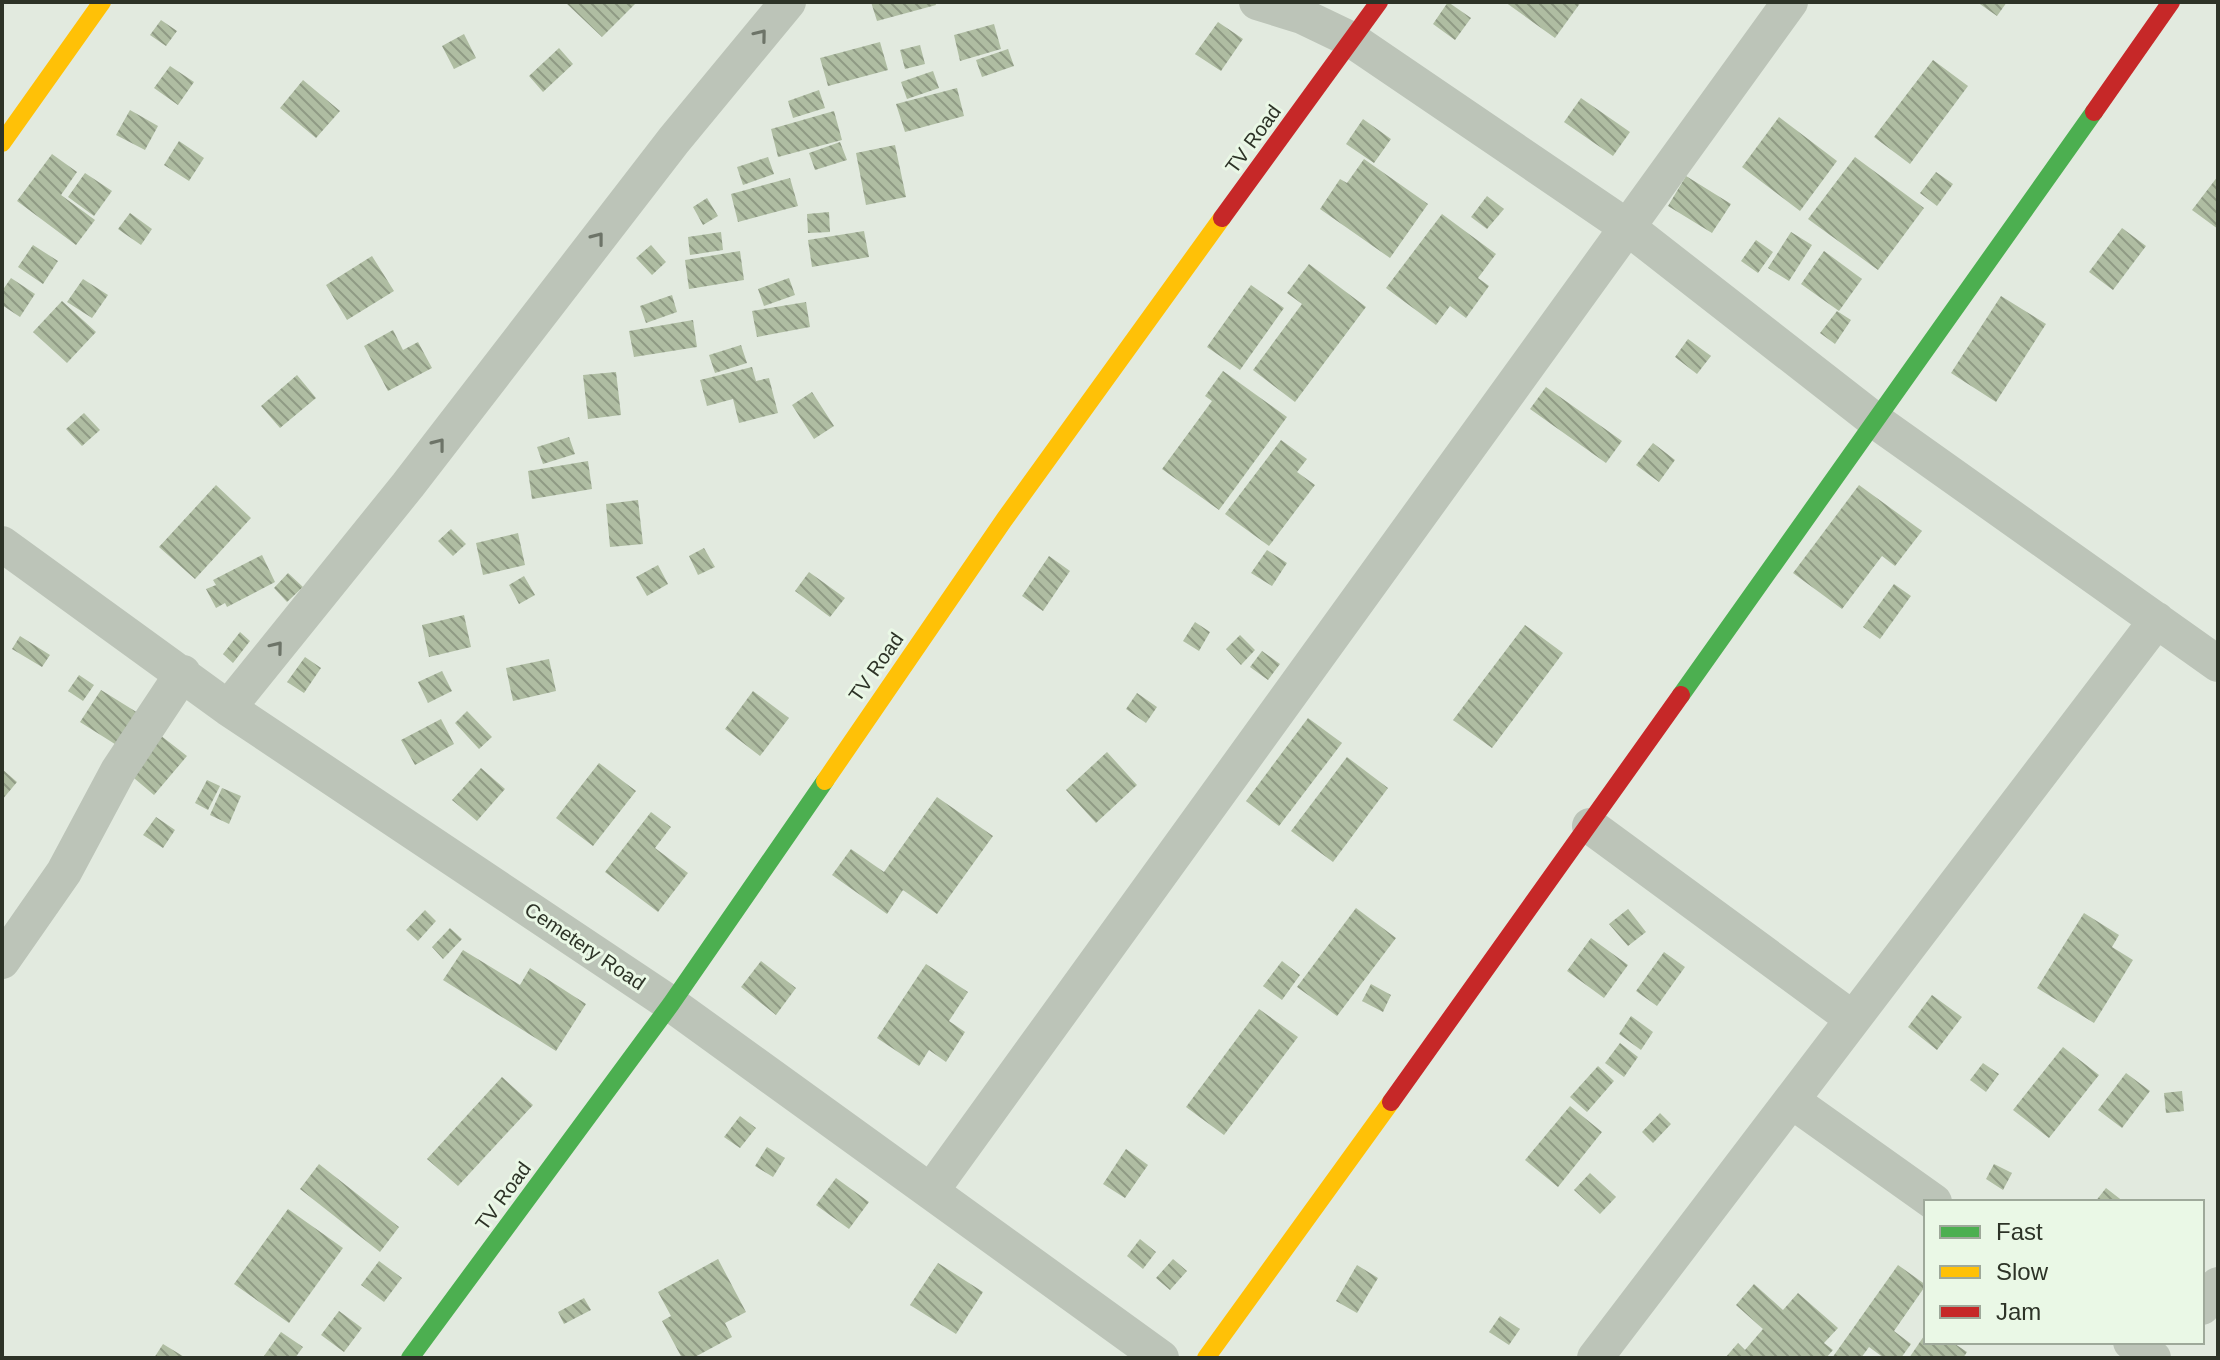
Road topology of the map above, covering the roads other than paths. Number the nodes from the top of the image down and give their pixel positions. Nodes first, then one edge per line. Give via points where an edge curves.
1 (102, 2) edge
2 (788, 2) edge
3 (1257, 2) edge
4 (1379, 2) edge
5 (1790, 2) edge
6 (2171, 2) edge
7 (1352, 40) junction
8 (2, 143) edge
9 (1627, 227) junction
10 (1877, 422) junction
11 (2, 544) edge
12 (2157, 620) junction
13 (2218, 664) edge
14 (183, 673) junction
15 (228, 708) junction
16 (1590, 826) junction
17 (2, 961) edge
18 (671, 1004) junction
19 (1853, 1019) junction
20 (1792, 1101) junction
21 (931, 1191) junction
22 (1931, 1200) edge
23 (2218, 1285) edge
24 (2204, 1304) edge
25 (2134, 1344) edge
26 (410, 1358) edge
27 (1161, 1358) edge
28 (1206, 1358) edge
29 (1595, 1358) edge
30 (2153, 1358) edge

1 - 8 street
15 -> 2 street
3 - 7 street
4 - 7 street, TV Road
5 - 9 street
6 - 10 street
7 - 9 street
7 - 18 street, TV Road via 1004,520
9 - 10 street
9 - 21 street
10 - 12 street
10 - 16 street
11 - 14 street, Cemetery Road
12 - 13 street
12 - 19 street
14 - 15 street, Cemetery Road
14 - 17 street via 118,771 64,872
15 - 18 street, Cemetery Road
16 - 19 street
16 - 28 street
18 - 21 street, Cemetery Road
18 - 26 street, TV Road
19 - 20 street
20 - 22 street
20 - 29 street
21 - 27 street, Cemetery Road
23 - 24 street
25 - 30 street

